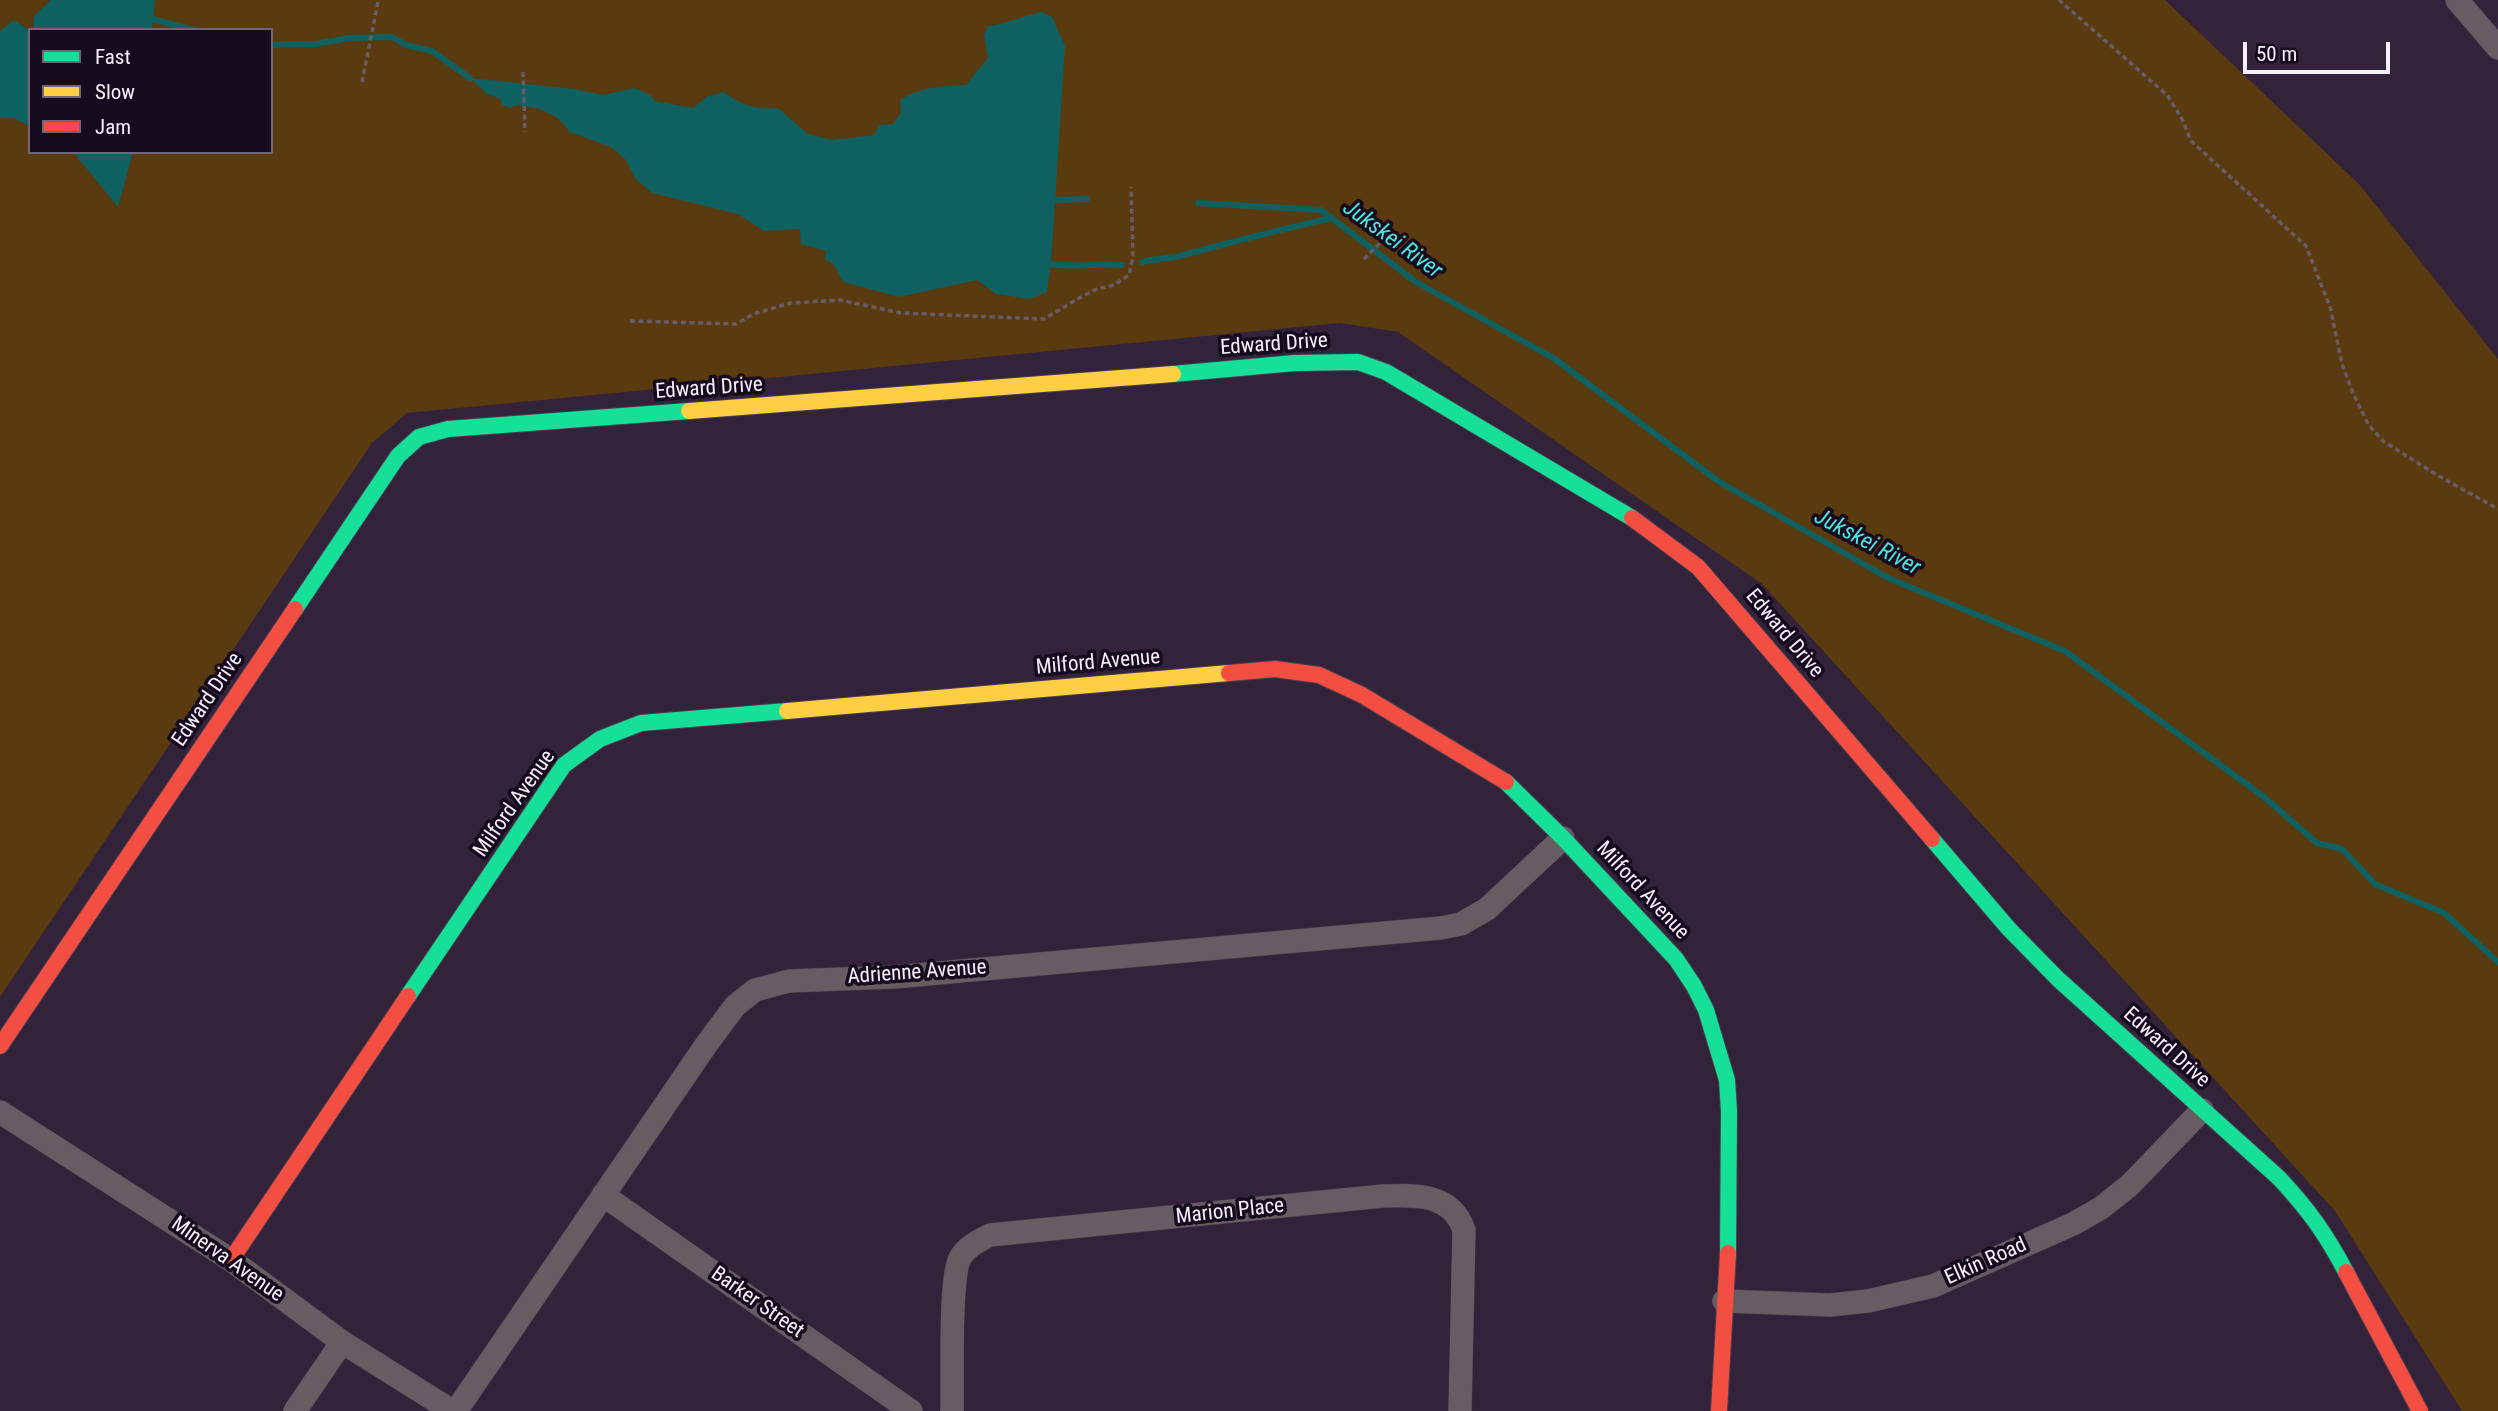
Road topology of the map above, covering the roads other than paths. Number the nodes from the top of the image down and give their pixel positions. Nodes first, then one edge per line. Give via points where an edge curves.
1 (2457, 0) edge
2 (2498, 48) edge
3 (1563, 838) junction
4 (0, 1046) edge
5 (2202, 1110) junction
6 (0, 1112) edge
7 (603, 1195) junction
8 (232, 1260) junction
9 (1724, 1301) junction
10 (342, 1342) junction
11 (295, 1411) edge
12 (454, 1411) edge
13 (911, 1411) edge
14 (952, 1411) edge
15 (1460, 1411) edge
16 (1719, 1411) edge
17 (2420, 1411) edge

1 - 2 street
3 - 7 street, Adrienne Avenue via 1487,909 1461,924 894,977 789,981 755,990 735,1006
3 - 8 street, Milford Avenue via 1506,782 1441,741 1362,695 1319,675 1295,670 621,727 598,738 565,765
3 - 9 street, Milford Avenue via 1676,960 1706,1010 1727,1080 1729,1111
4 - 5 street, Edward Drive via 398,456 419,437 448,429 1340,361 1386,372 1636,520 1698,567 2009,929
5 - 9 street, Elkin Road via 2130,1185 2101,1208 1933,1286 1868,1301 1830,1304
5 - 17 street, Edward Drive via 2307,1207
6 - 8 street, Minerva Avenue
7 - 12 street, Adrienne Avenue
7 - 13 street, Barker Street
8 - 10 street, Minerva Avenue
9 - 16 street, Milford Avenue
10 - 11 street
10 - 12 street, Minerva Avenue
14 - 15 street, Marion Place via 955,1282 960,1259 971,1245 990,1235 1420,1195 1441,1200 1454,1211 1464,1230

